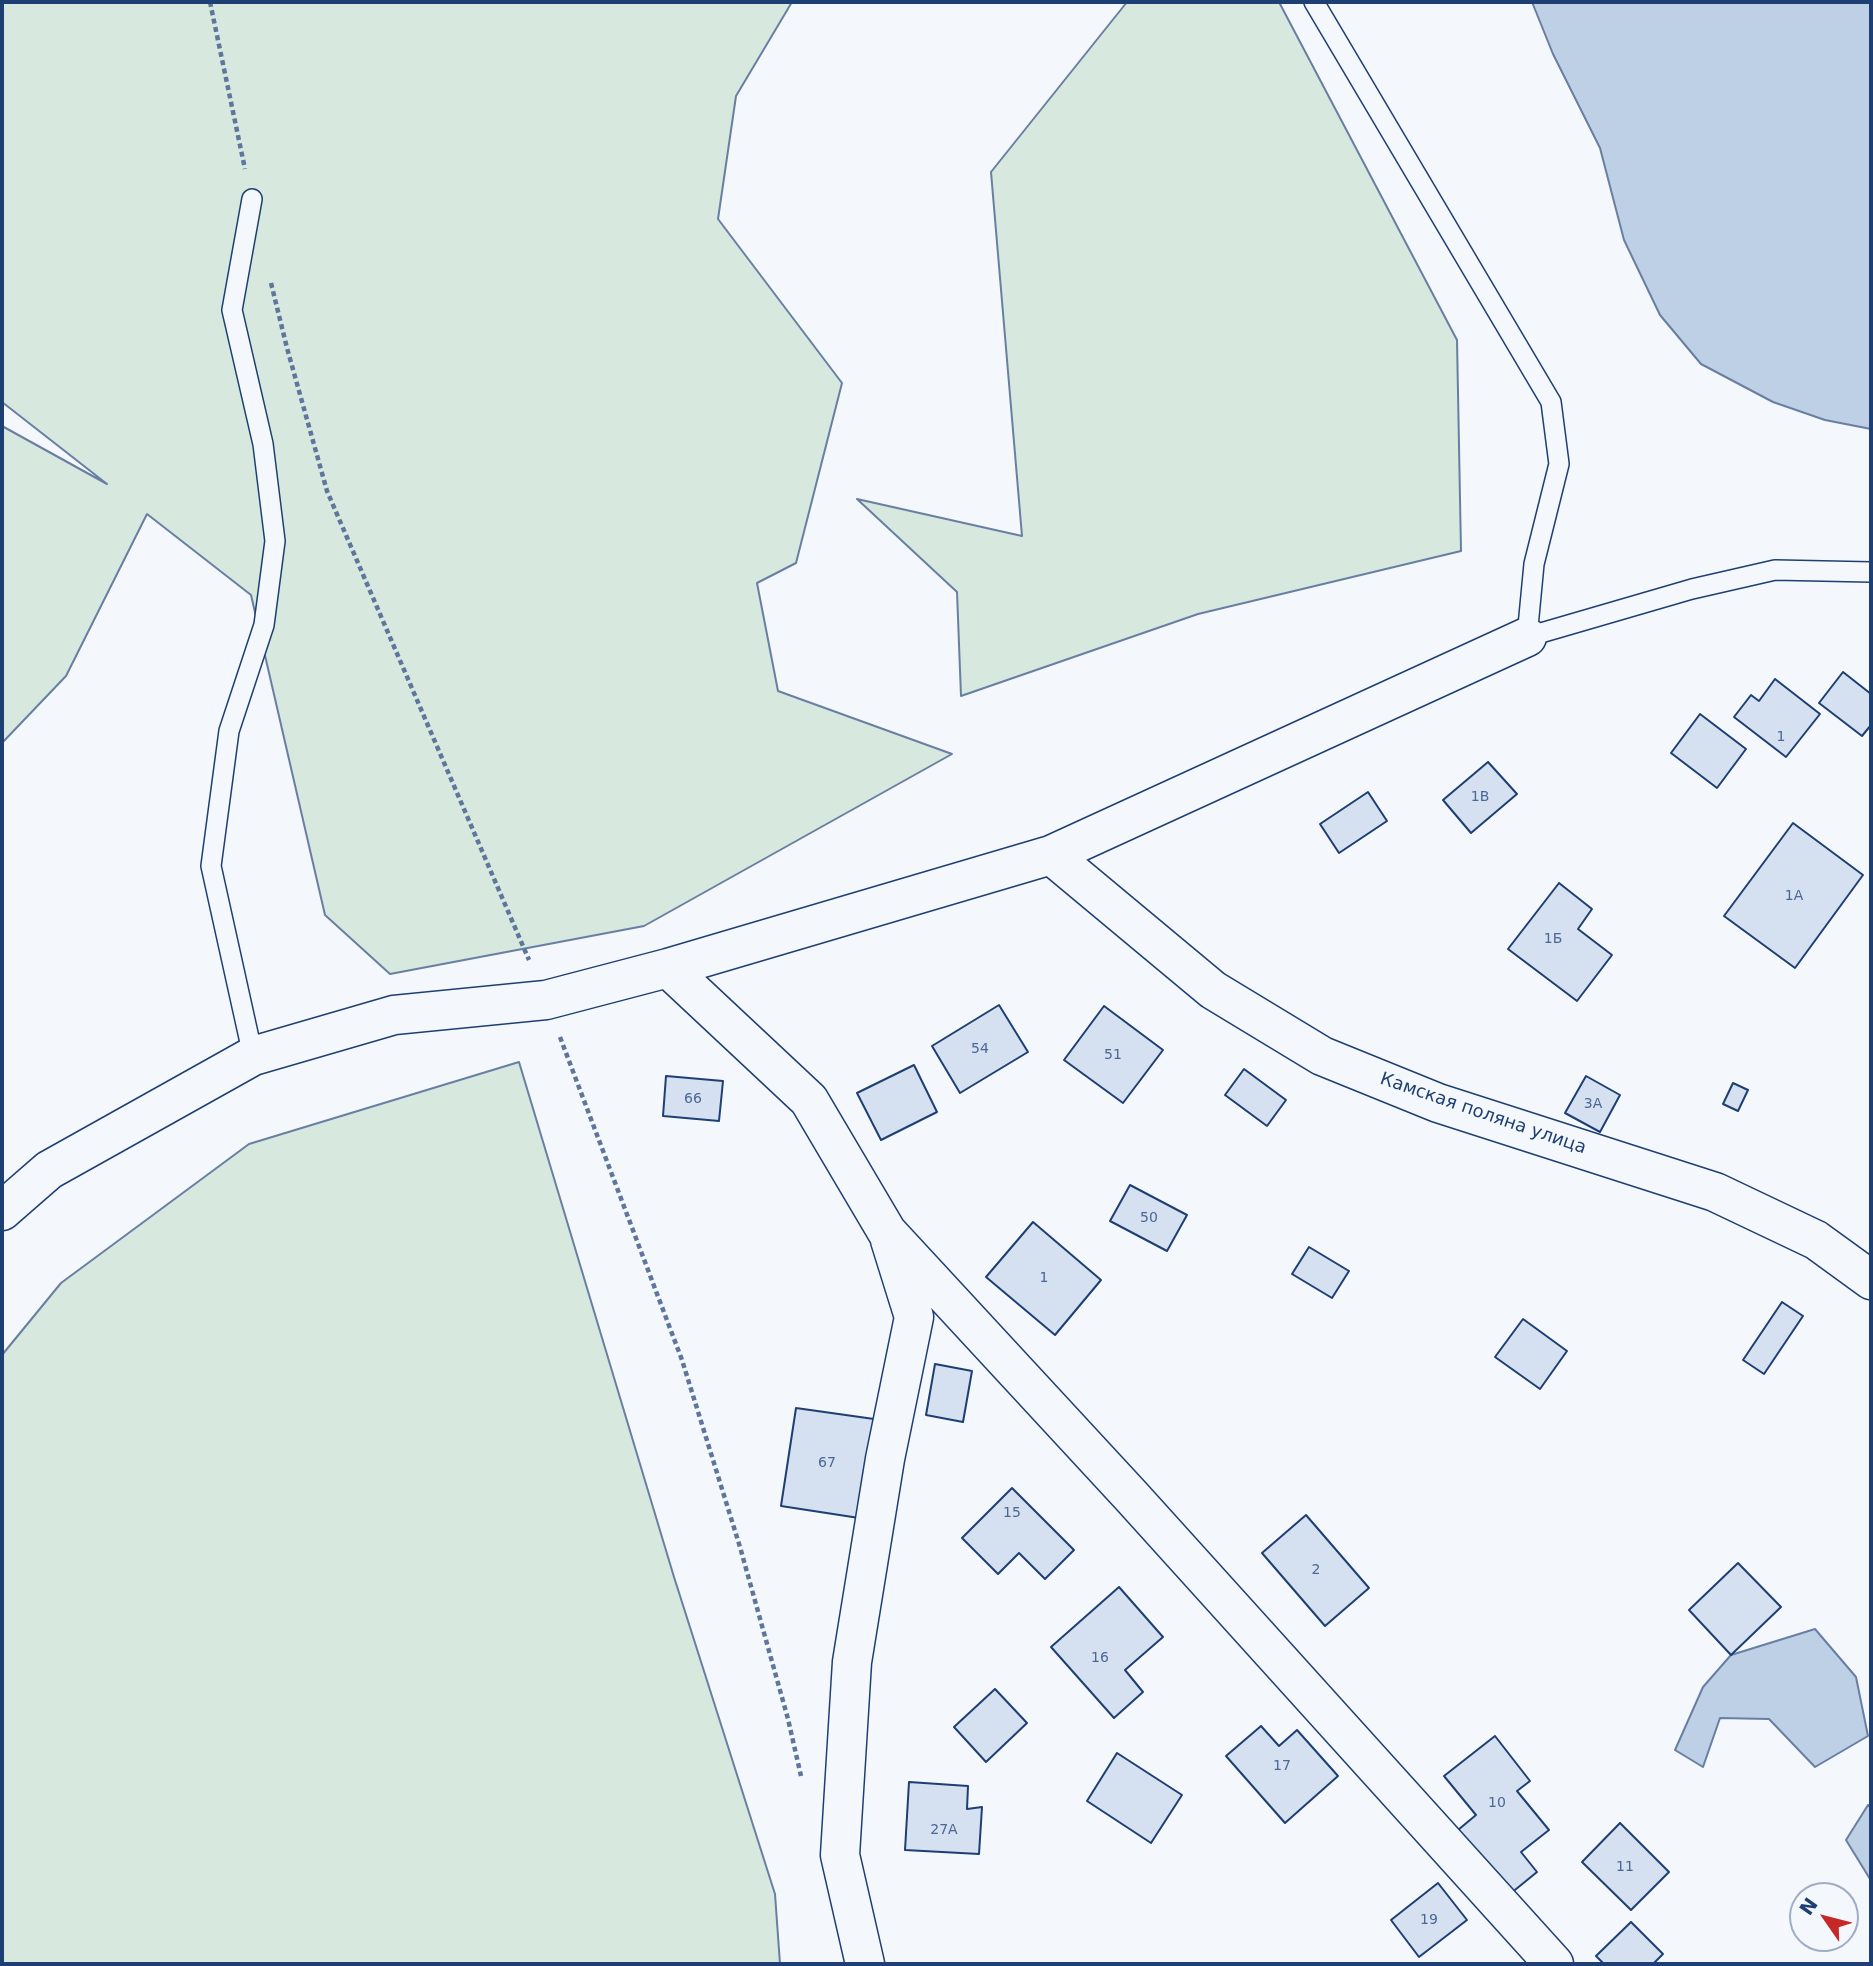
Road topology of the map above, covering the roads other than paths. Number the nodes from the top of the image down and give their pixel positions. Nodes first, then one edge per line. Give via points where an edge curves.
1 (1314, 2) edge
2 (252, 200) dead end
3 (1871, 572) edge
4 (1527, 637) junction
5 (1051, 855) junction
6 (668, 968) junction
7 (253, 1056) junction
8 (2, 1211) edge
9 (887, 1231) junction
10 (1871, 1280) edge
11 (865, 1964) edge
12 (1554, 1964) edge

1 - 4 lane via 1551,402 1559,464 1534,564
2 - 7 lane via 232,310 263,443 275,541 264,625 229,731 211,866
3 - 4 lane via 1774,570
4 - 5 street
5 - 6 street
5 - 10 street, Камская поляна улица via 1213,990 1322,1056 1438,1103 1715,1192 1816,1240
6 - 7 street via 546,1000 394,1015
6 - 9 street via 809,1100
7 - 8 street via 49,1170
9 - 11 street via 914,1317 885,1459 851,1675 840,1856
9 - 12 street

